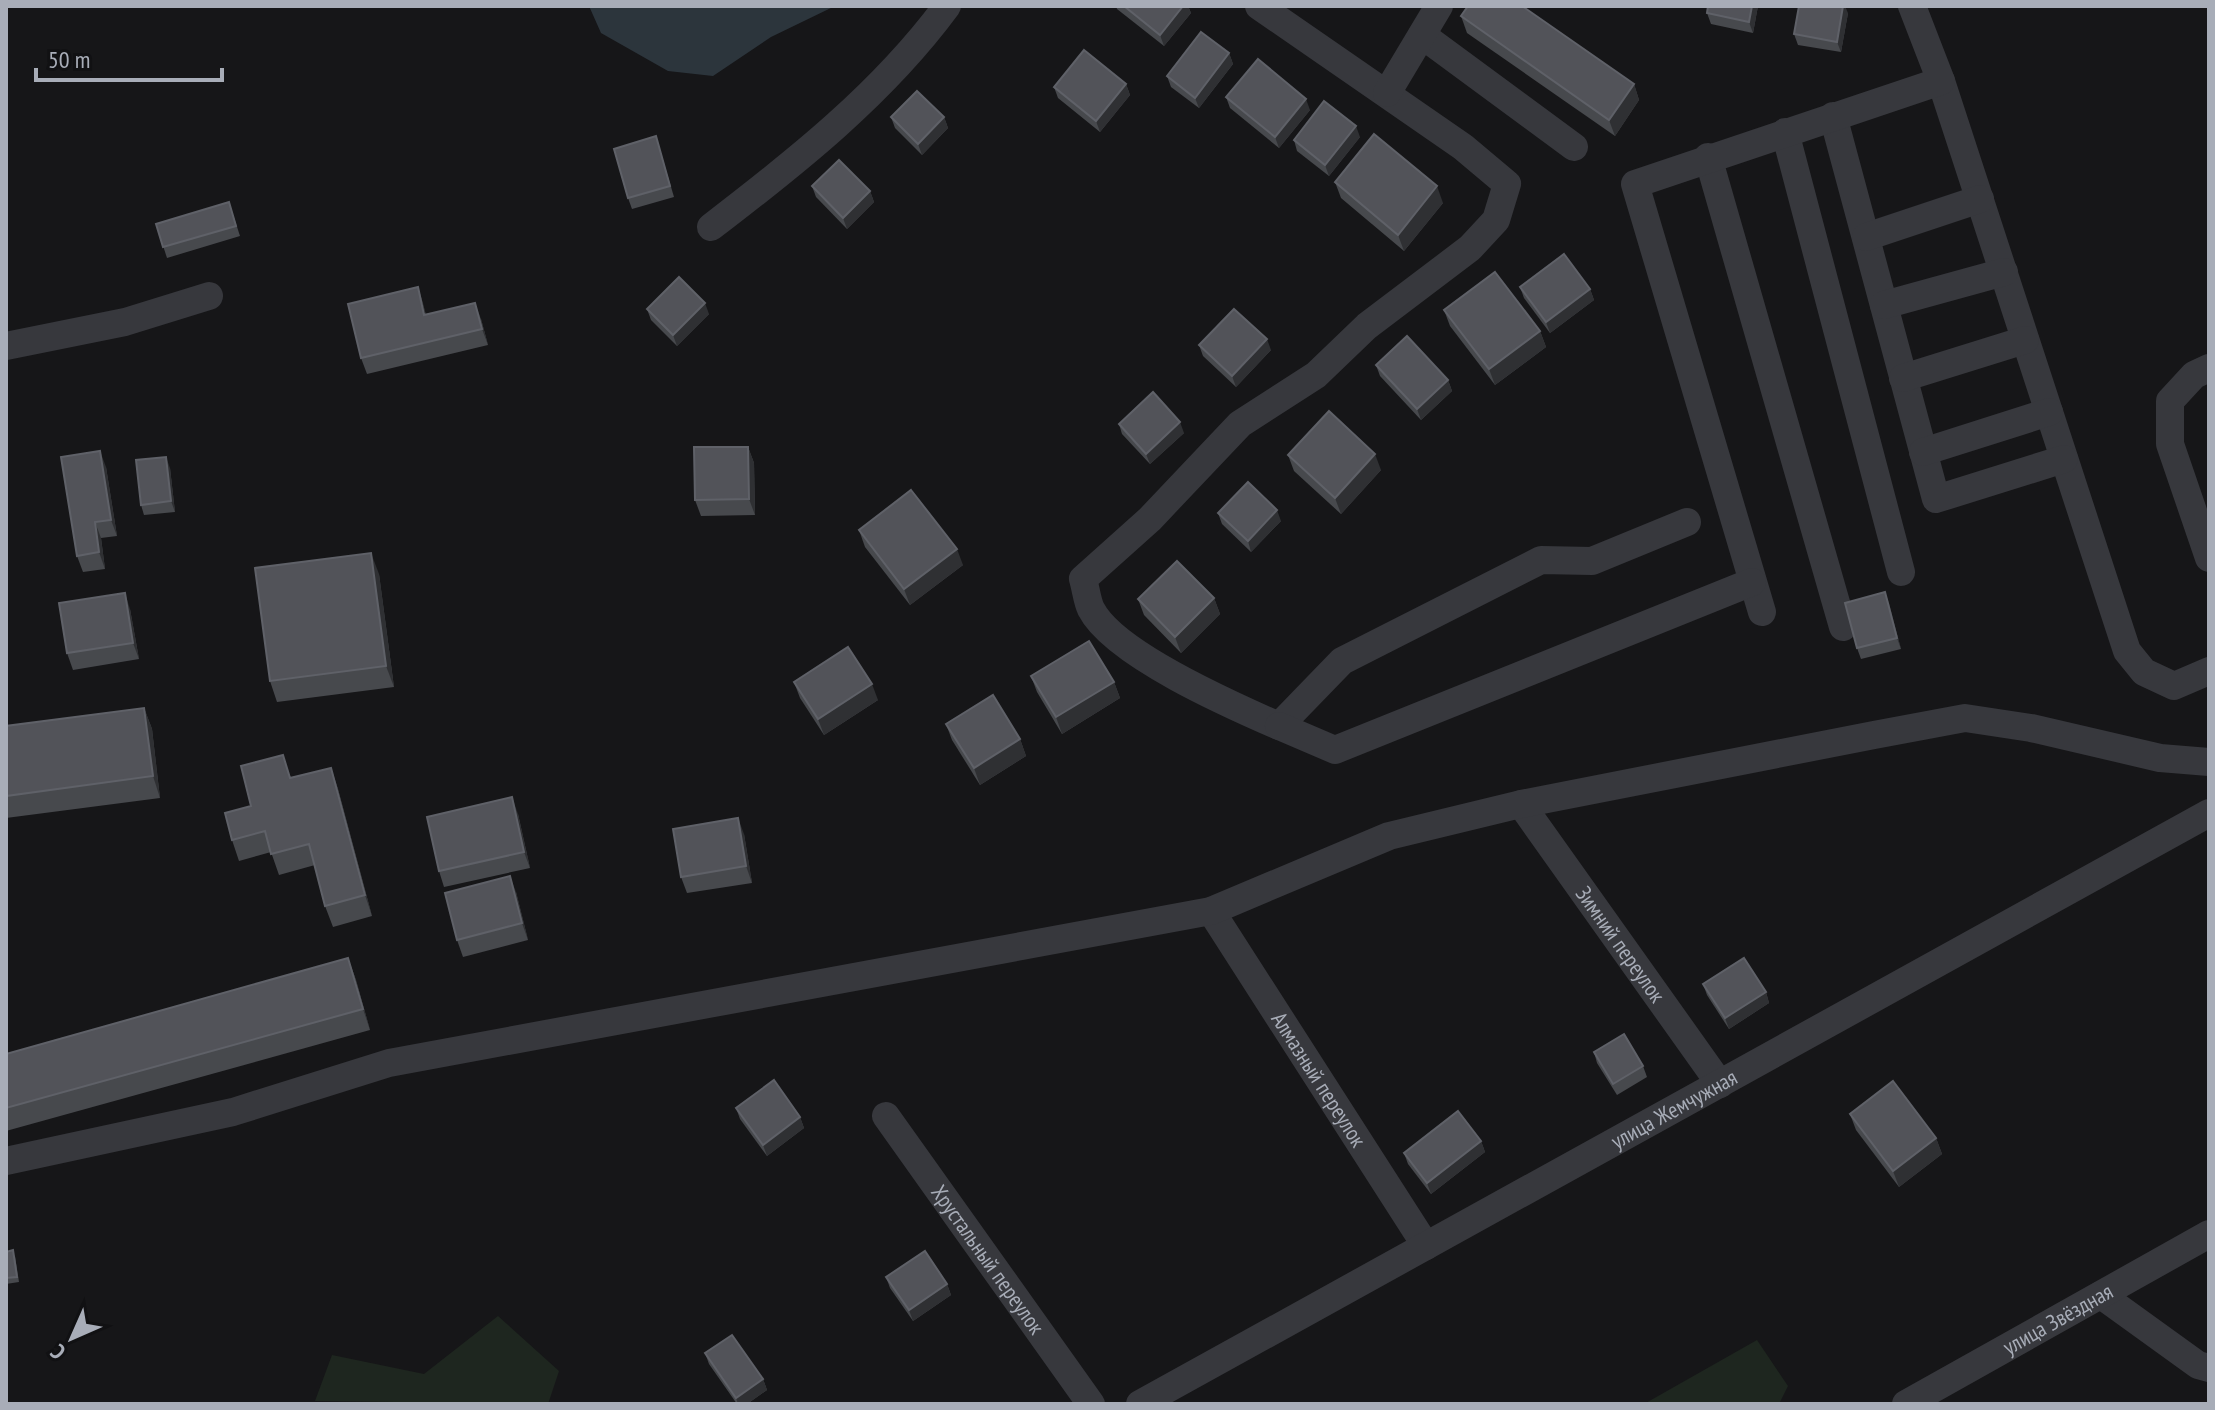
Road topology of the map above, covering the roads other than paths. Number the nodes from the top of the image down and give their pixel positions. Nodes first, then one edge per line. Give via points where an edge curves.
1 (947, 6) edge
2 (1259, 6) edge
3 (1439, 6) edge
4 (1912, 6) edge
5 (1422, 35) junction
6 (1941, 81) junction
7 (1387, 93) junction
8 (1833, 116) junction
9 (1785, 132) junction
10 (1574, 147) dead end
11 (1708, 157) junction
12 (1980, 199) junction
13 (711, 227) dead end
14 (1866, 237) junction
15 (2004, 272) junction
16 (209, 296) dead end
17 (1884, 305) junction
18 (2025, 340) junction
19 (6, 346) edge
20 (2209, 368) edge
21 (1903, 378) junction
22 (2049, 412) junction
23 (1923, 452) junction
24 (2064, 459) junction
25 (1687, 522) dead end
26 (2209, 558) edge
27 (1901, 572) dead end
28 (1752, 582) junction
29 (1762, 612) dead end
30 (1843, 627) dead end
31 (2209, 671) edge
32 (1279, 726) junction
33 (2209, 762) edge
34 (1521, 804) junction
35 (2209, 813) edge
36 (1211, 911) junction
37 (1720, 1084) junction
38 (886, 1116) dead end
39 (6, 1161) edge
40 (2209, 1234) edge
41 (1426, 1246) junction
42 (2101, 1295) junction
43 (2209, 1368) edge
44 (1091, 1404) edge
45 (1140, 1404) edge
46 (1906, 1404) edge

1 - 13 street via 803,156
2 - 7 street
3 - 5 street
4 - 6 street
5 - 7 street
5 - 10 street
6 - 8 street
6 - 12 street
7 - 32 street via 1507,184 1496,220 1470,248 1367,326 1316,375 1240,424 1150,519 1083,579 1091,609 1109,633 1209,695
8 - 9 street
8 - 14 street
9 - 11 street
9 - 27 street
11 - 28 street via 1635,184
11 - 30 street
12 - 14 street
12 - 15 street
14 - 17 street
15 - 17 street
15 - 18 street
16 - 19 street via 125,322
17 - 21 street
18 - 21 street
18 - 22 street
20 - 26 street via 2194,375 2170,401 2170,444
21 - 23 street
22 - 23 street
22 - 24 street
23 - 24 street via 1936,499
24 - 31 street via 2127,651 2144,672 2174,686
25 - 32 street via 1592,561 1541,560 1342,661
28 - 29 street
28 - 32 street via 1335,750
33 - 34 street via 2160,758 1965,718
34 - 36 street via 1389,836
34 - 37 street, Зимний переулок
35 - 37 street, улица Жемчужная
36 - 39 street via 389,1063 233,1112
36 - 41 street, Алмазный переулок
37 - 41 street, улица Жемчужная
38 - 44 street, Хрустальный переулок
40 - 42 street, улица Звёздная
41 - 45 street, улица Жемчужная
42 - 43 street
42 - 46 street, улица Звёздная

